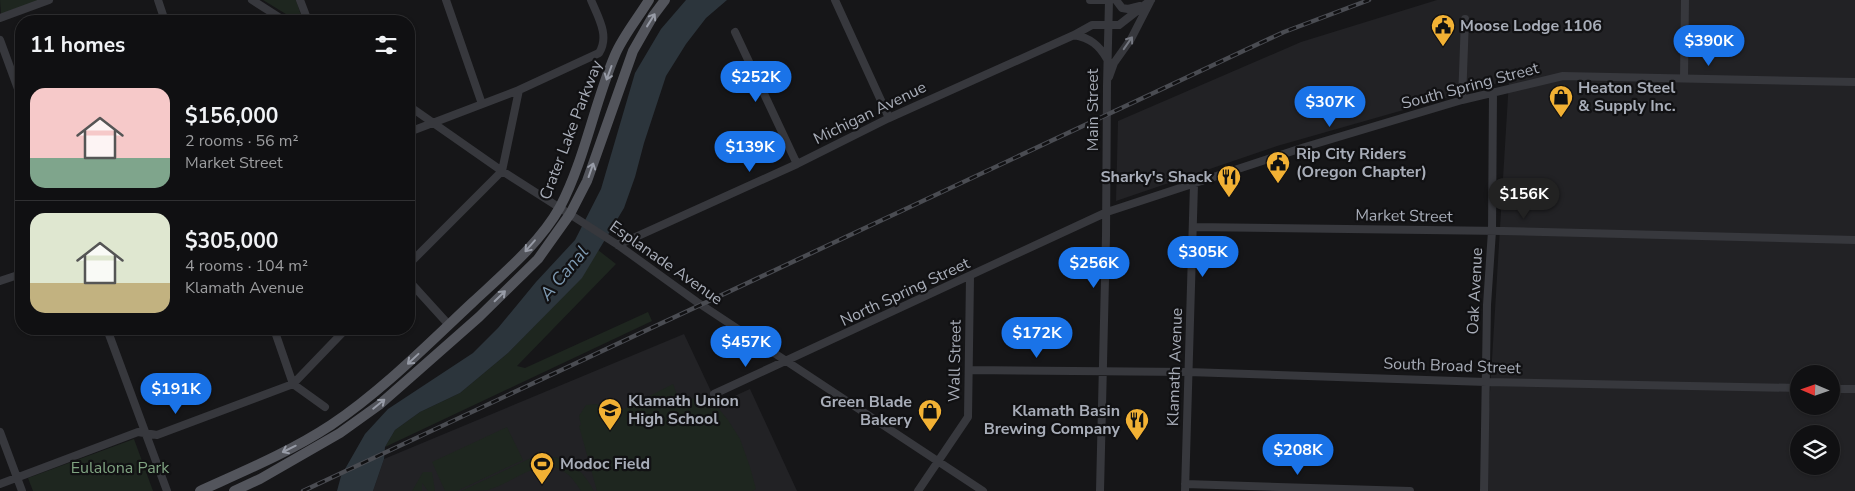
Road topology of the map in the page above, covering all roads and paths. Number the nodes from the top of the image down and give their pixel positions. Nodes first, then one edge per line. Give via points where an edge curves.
1 (49, 0) edge
2 (158, 0) edge
3 (252, 0) edge
4 (300, 0) edge
5 (446, 0) edge
6 (591, 0) edge
7 (649, 0) edge
8 (665, 0) edge
9 (835, 0) edge
10 (1090, 0) edge
11 (1109, 0) edge
12 (1116, 0) edge
13 (1151, 0) edge
14 (1685, 0) edge
15 (163, 15) edge
16 (276, 15) edge
17 (306, 15) edge
18 (0, 18) edge
19 (1464, 19) dead end
20 (1108, 24) junction
21 (735, 32) dead end
22 (1074, 36) junction
23 (0, 40) edge
24 (1107, 61) junction
25 (1684, 78) junction
26 (15, 81) edge
27 (1855, 82) edge
28 (1107, 86) junction
29 (519, 90) junction
30 (1493, 92) junction
31 (1462, 100) junction
32 (482, 104) junction
33 (415, 110) edge
34 (889, 118) junction
35 (434, 123) junction
36 (415, 130) edge
37 (797, 164) junction
38 (502, 171) junction
39 (1194, 184) junction
40 (559, 207) junction
41 (1107, 212) junction
42 (570, 214) junction
43 (1193, 228) junction
44 (1492, 231) junction
45 (1855, 240) edge
46 (618, 245) junction
47 (415, 258) edge
48 (15, 276) edge
49 (970, 277) junction
50 (0, 282) edge
51 (415, 288) edge
52 (449, 325) junction
53 (109, 335) edge
54 (276, 335) edge
55 (340, 335) edge
56 (787, 362) junction
57 (970, 370) junction
58 (1104, 371) junction
59 (1188, 372) junction
60 (1486, 382) junction
61 (293, 384) junction
62 (1790, 388) edge
63 (1840, 389) edge
64 (1855, 390) edge
65 (714, 394) dead end
66 (325, 407) dead end
67 (0, 432) edge
68 (147, 434) junction
69 (938, 461) junction
70 (246, 470) junction
71 (17, 478) junction
72 (0, 484) edge
73 (1185, 488) edge
74 (1313, 489) edge
75 (22, 491) edge
76 (167, 491) edge
77 (200, 491) edge
78 (215, 491) edge
79 (234, 491) edge
80 (918, 491) edge
81 (982, 491) edge
82 (1100, 491) edge
83 (1410, 491) edge
84 (1484, 491) edge

1 - 18 street
2 - 15 street
3 - 16 street
4 - 17 street
5 - 32 street
6 - 29 street via 604,34 604,45 599,53
7 -> 40 main road, Crater Lake Parkway via 616,53 573,178
42 -> 8 main road, Crater Lake Parkway via 587,181 633,51
9 - 34 street
10 - 11 street
11 - 20 street, Main Street
12 - 13 street via 1122,8 1128,9
13 - 20 street, Michigan Avenue via 1119,25
28 -> 13 street via 1114,63 1131,39
14 - 25 street
19 - 31 street
20 - 22 street, Michigan Avenue via 1092,25
20 - 24 street, Main Street
21 - 37 street
22 - 24 street via 1092,41 1101,48
22 - 34 street, Michigan Avenue
23 - 26 street
24 - 28 street, Main Street
25 - 27 street, South Spring Street
25 - 30 street, South Spring Street via 1563,76
28 - 41 street, Main Street
29 - 32 street
29 - 38 street
30 - 31 street, South Spring Street
30 - 44 street, Oak Avenue
31 - 39 street, South Spring Street
32 - 35 street
33 - 35 street, Esplanade Avenue
34 - 37 street, Michigan Avenue
35 - 36 street
35 - 38 street, Esplanade Avenue
37 - 46 street, Michigan Avenue
38 - 40 street, Esplanade Avenue
38 - 47 street
39 - 41 street, South Spring Street
39 - 43 street, Klamath Avenue
40 - 42 street, Esplanade Avenue
40 -> 52 main road, Crater Lake Parkway via 546,228 515,263
41 - 49 street, North Spring Street
41 - 58 street, Main Street
42 - 46 street, Esplanade Avenue
79 -> 42 main road, Crater Lake Parkway via 312,450 379,404 479,317 538,259
43 - 44 street, Market Street
43 - 59 street, Klamath Avenue
44 - 45 street, Market Street
44 - 60 street, Oak Avenue
46 - 56 street, Esplanade Avenue
48 - 50 street
49 - 56 street, North Spring Street
49 - 57 street, Wall Street
51 - 52 street
52 -> 70 main road, Crater Lake Parkway via 372,394 332,424 300,444
53 - 68 street
54 - 61 street
55 - 61 street
56 - 65 street, North Spring Street
56 - 69 street, Esplanade Avenue
57 - 58 street, South Broad Street
57 - 69 street, Wall Street via 968,417
58 - 59 street, South Broad Street
58 - 82 street, Main Street
59 - 60 street, South Broad Street
59 - 73 street, Klamath Avenue
60 - 62 street, South Broad Street
60 - 84 street, Oak Avenue
61 - 66 street
61 - 68 street via 157,435
63 - 64 street
67 - 71 street
68 - 71 street via 138,432
68 - 76 street
69 - 80 street, Wall Street
69 - 81 street, Esplanade Avenue
70 - 77 main road, Crater Lake Parkway
70 - 78 main road
71 - 72 street
71 - 75 street
73 - 74 street
74 - 83 street

